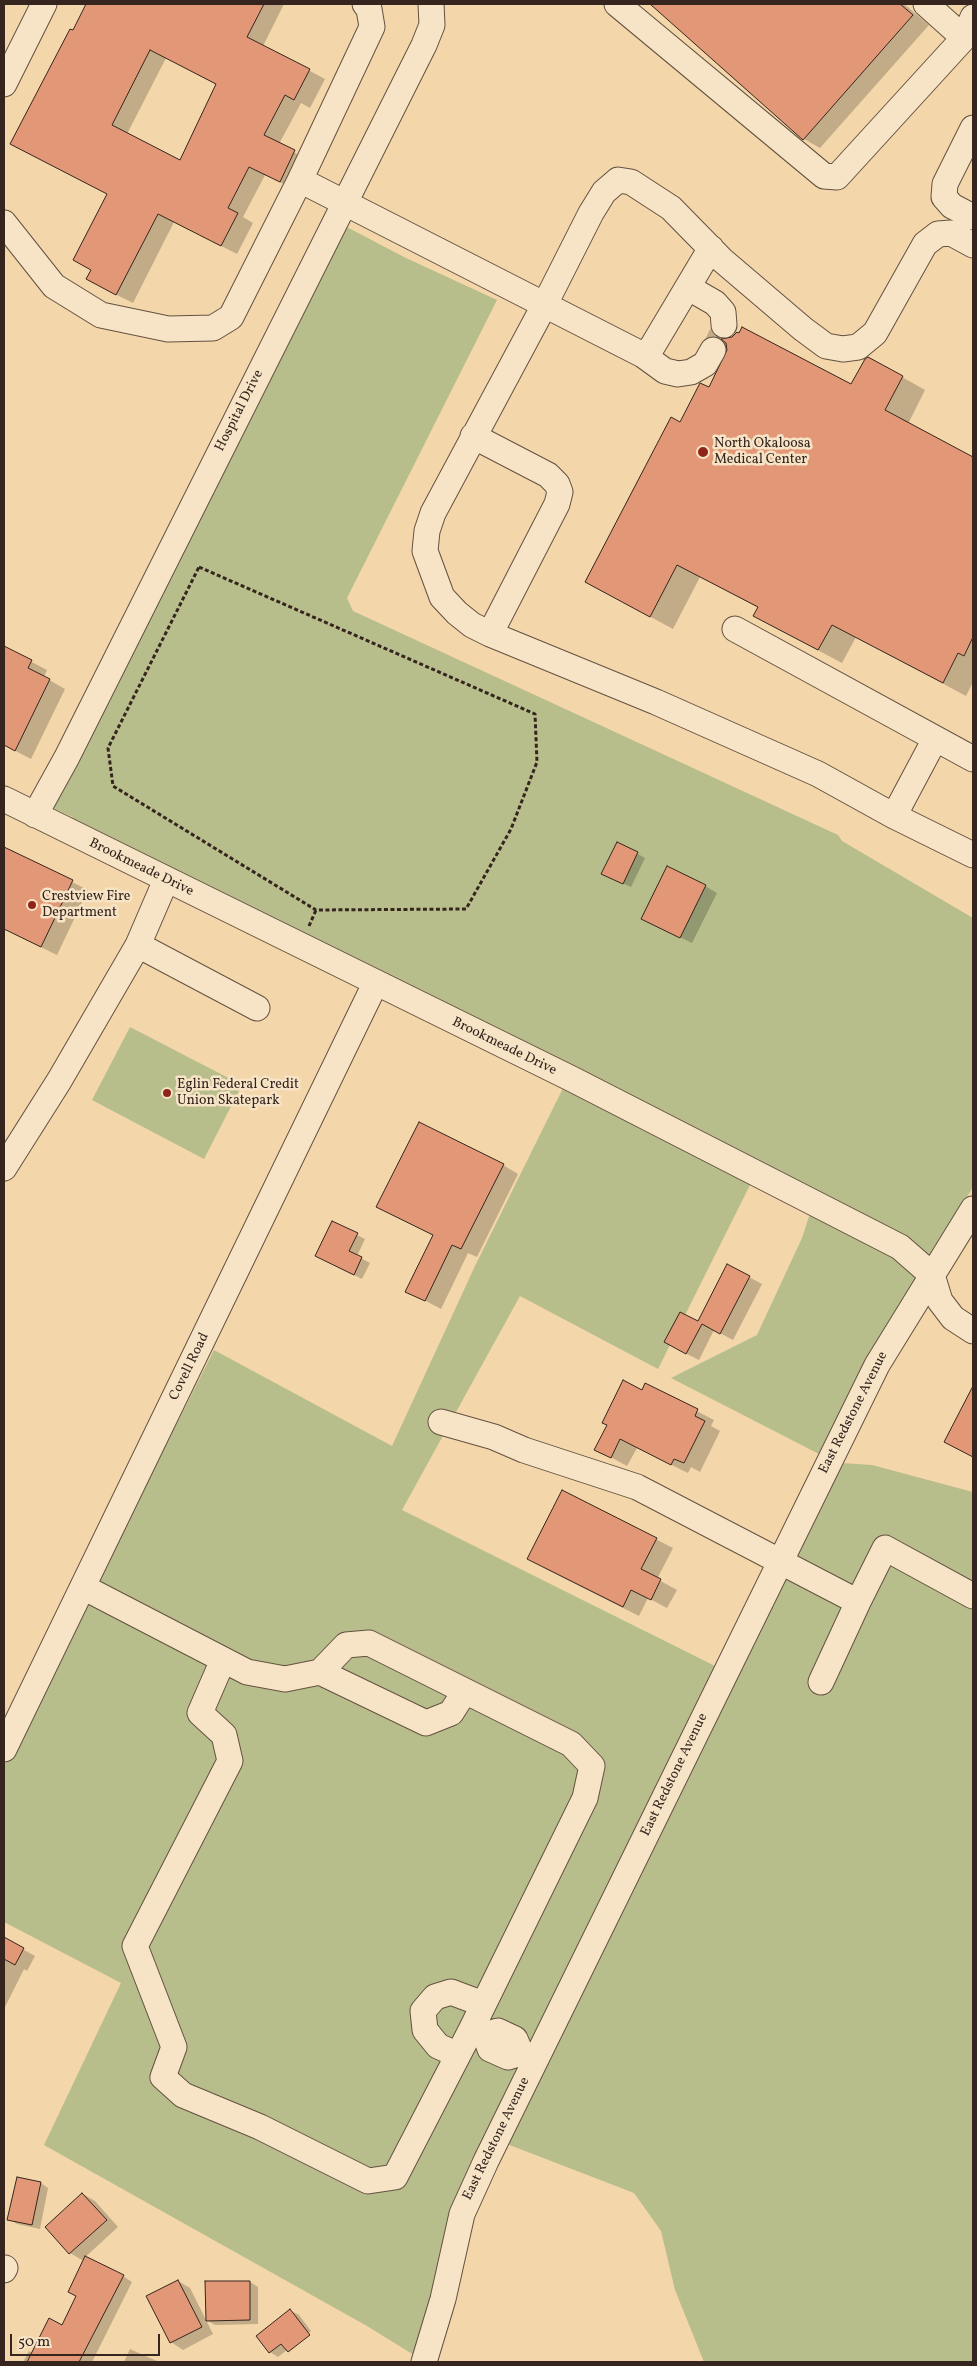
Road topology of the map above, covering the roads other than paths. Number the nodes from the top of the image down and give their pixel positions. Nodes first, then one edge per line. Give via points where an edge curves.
1 (44, 4) edge
2 (365, 4) edge
3 (431, 4) edge
4 (617, 4) edge
5 (926, 4) edge
6 (968, 28) edge
7 (4, 84) edge
8 (973, 128) edge
9 (300, 180) junction
10 (346, 203) junction
11 (973, 217) edge
12 (4, 223) edge
13 (973, 245) edge
14 (711, 248) junction
15 (689, 288) junction
16 (545, 304) junction
17 (724, 325) dead end
18 (713, 350) dead end
19 (643, 355) junction
20 (473, 436) junction
21 (736, 629) dead end
22 (490, 634) junction
23 (934, 739) junction
24 (973, 759) edge
25 (4, 800) edge
26 (35, 815) junction
27 (894, 816) junction
28 (973, 855) edge
29 (166, 880) junction
30 (138, 945) junction
31 (375, 984) junction
32 (257, 1008) dead end
33 (4, 1168) edge
34 (973, 1209) edge
35 (932, 1275) junction
36 (973, 1330) edge
37 (441, 1422) dead end
38 (779, 1562) junction
39 (83, 1587) junction
40 (973, 1596) edge
41 (858, 1602) junction
42 (223, 1660) junction
43 (320, 1672) junction
44 (821, 1682) dead end
45 (465, 1691) junction
46 (4, 1749) edge
47 (483, 2004) junction
48 (478, 2033) junction
49 (458, 2056) junction
50 (528, 2057) junction
51 (424, 2362) edge

1 - 7 street
2 - 9 street via 372,27
3 - 10 street, Hospital Drive via 432,25 424,45
4 - 6 street via 824,176 837,177
5 - 6 street
8 - 11 street via 945,184 944,197 952,206
9 - 10 street
9 - 12 street via 231,316 213,328 168,329 101,315 54,286
10 - 16 street
10 - 26 street, Hospital Drive
13 - 14 street via 951,233 938,234 925,244 874,332 858,347 843,349 826,346 803,329
14 - 15 street
14 - 16 street via 671,208 632,182 618,180 604,192 591,213
15 - 17 street via 715,302 723,312
15 - 19 street via 652,347
16 - 19 street
16 - 20 street
18 - 19 street via 705,364 691,372 678,374 665,371
20 - 22 street via 433,513 425,551 442,597 472,625
20 - 22 street via 548,475 560,492 557,504
21 - 23 street
22 - 27 street via 656,702 818,774
23 - 24 street
23 - 27 street
25 - 26 street, Brookmeade Drive
26 - 29 street, Brookmeade Drive
27 - 28 street
29 - 30 street
29 - 31 street, Brookmeade Drive
30 - 32 street
30 - 33 street
31 - 35 street, Brookmeade Drive via 572,1079 900,1247
31 - 39 street, Covell Road
34 - 35 street, East Redstone Avenue
35 - 36 street via 940,1300 953,1318
35 - 38 street, East Redstone Avenue via 878,1364
37 - 38 street via 637,1487
38 - 41 street
38 - 50 street, East Redstone Avenue
39 - 42 street
39 - 46 street, Covell Road
40 - 41 street via 884,1548
41 - 44 street
42 - 43 street via 247,1672 285,1679
42 - 49 street via 200,1713 224,1735 230,1761 135,1946 174,2047 163,2077 183,2095 260,2127 368,2181 395,2177
43 - 45 street via 346,1645 369,1643
43 - 45 street via 426,1723 451,1713
45 - 47 street via 571,1744 592,1766 585,1798
47 - 48 street
47 - 49 street via 451,1992 435,1997 423,2011 425,2030 438,2046
48 - 49 street
48 - 50 street via 498,2031 515,2039
50 - 51 street, East Redstone Avenue via 462,2214

